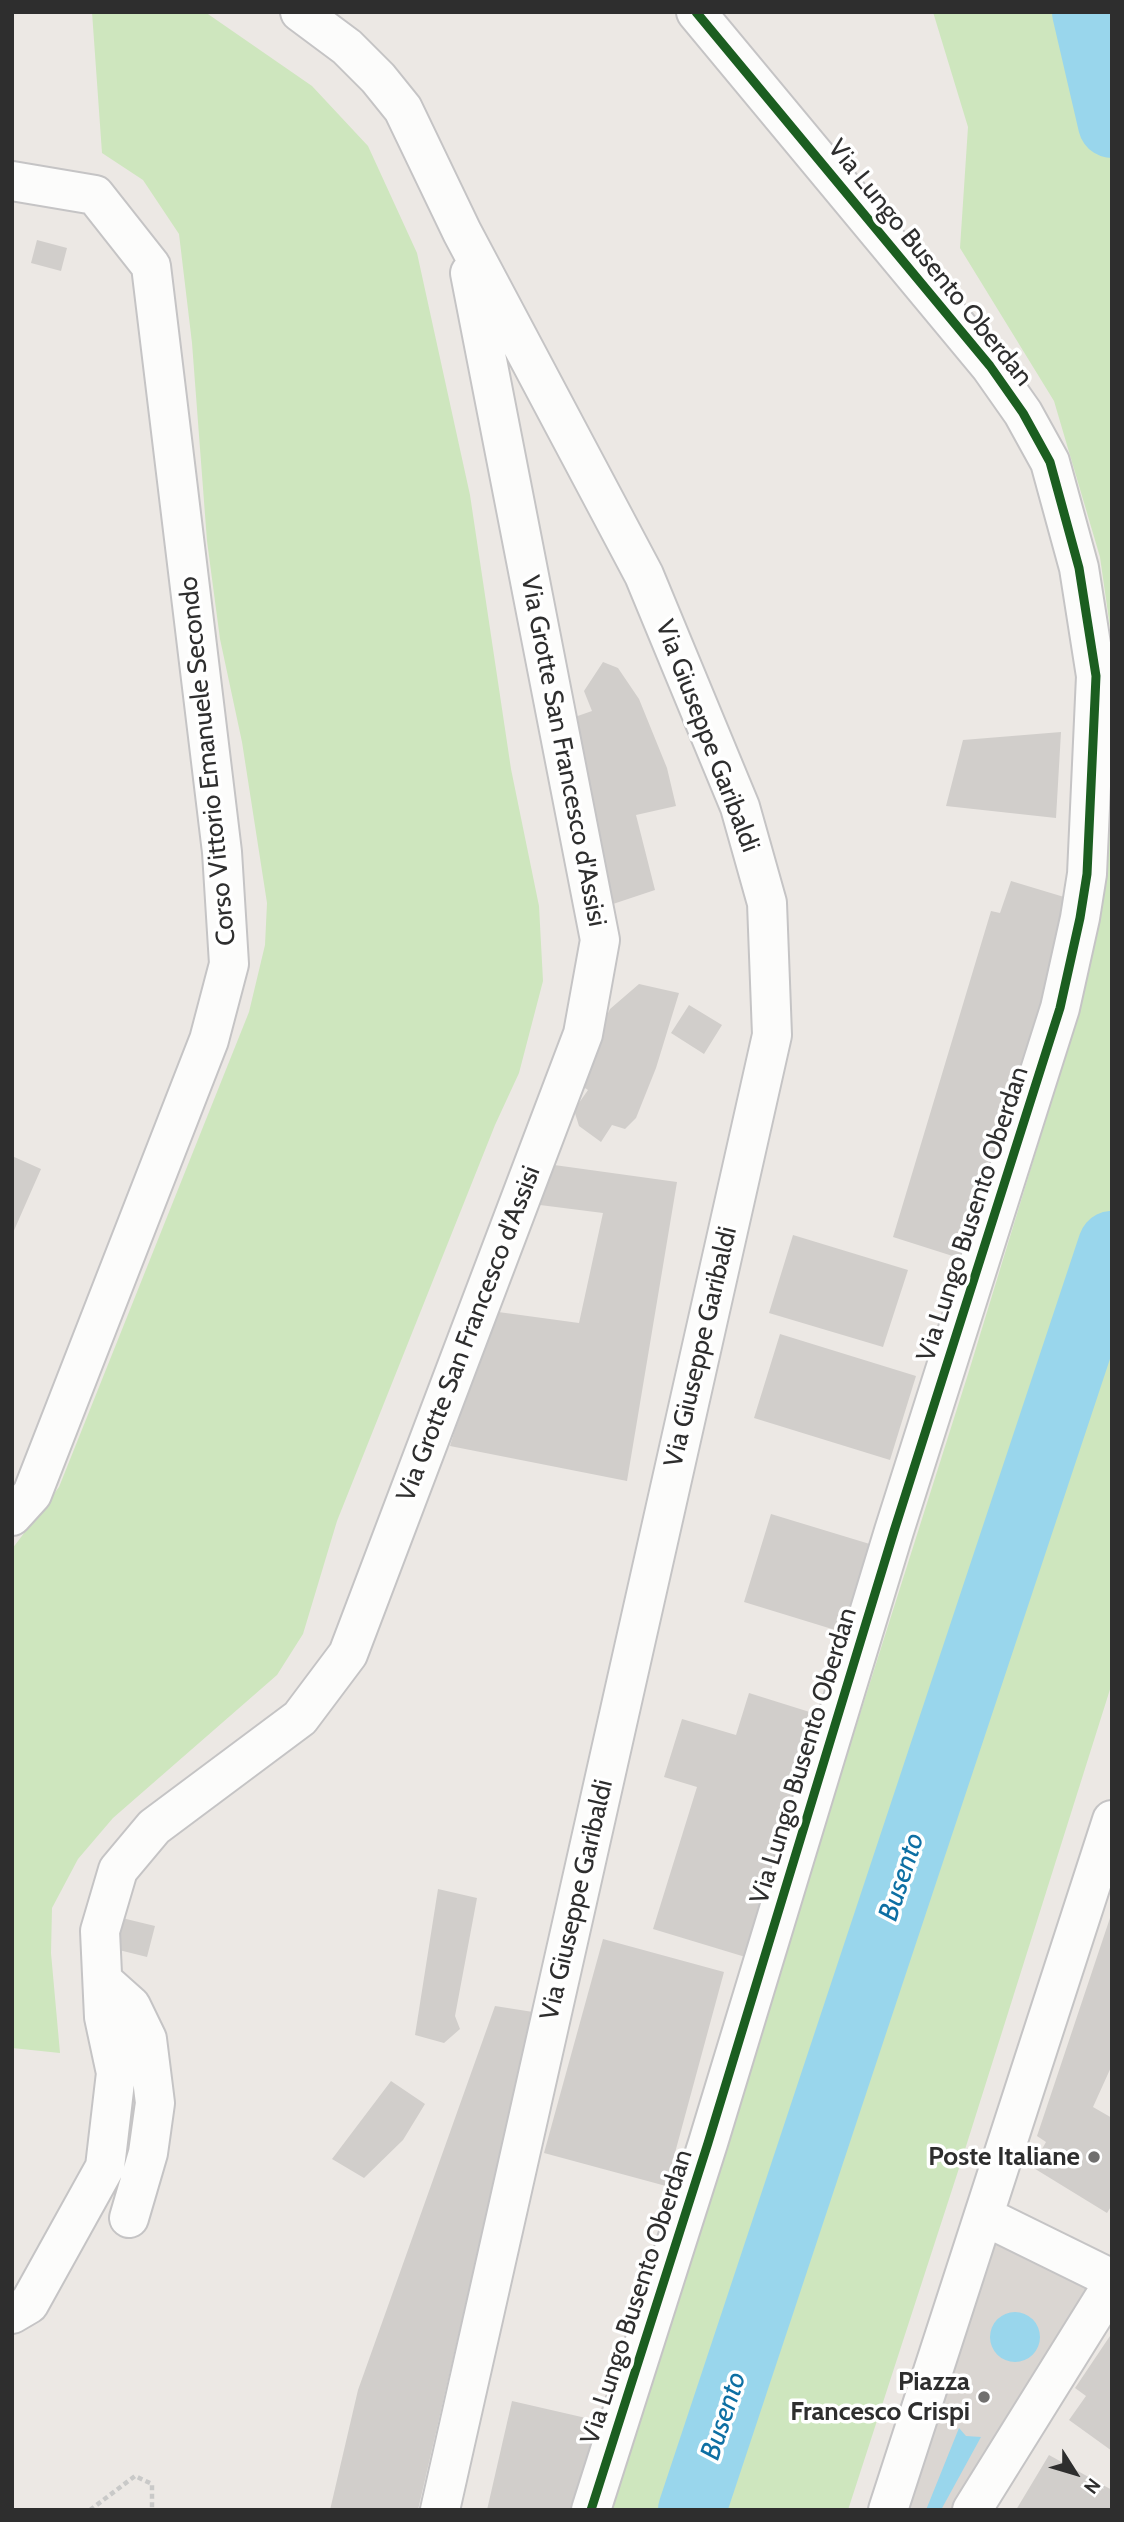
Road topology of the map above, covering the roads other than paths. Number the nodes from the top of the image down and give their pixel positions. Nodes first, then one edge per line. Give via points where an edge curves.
1 (696, 12) edge
2 (307, 16) edge
3 (12, 181) edge
4 (462, 232) junction
5 (12, 1516) edge
6 (1112, 1821) edge
7 (103, 1981) junction
8 (984, 2216) junction
9 (129, 2218) dead end
10 (1112, 2279) edge
11 (1112, 2285) edge
12 (12, 2314) edge
13 (440, 2510) edge
14 (591, 2510) edge
15 (888, 2510) edge
16 (972, 2510) edge

1 - 14 street, Via Lungo Busento Oberdan via 990,366 1023,413 1049,462 1079,568 1096,676 1095,702 1087,874 1060,1008
2 - 4 street via 355,54 403,109
3 - 5 street, Corso Vittorio Emanuele Secondo via 96,195 151,266 222,852 229,964 209,1040 32,1494
4 - 7 street, Via Grotte San Francesco d'Assisi via 600,940 583,1034 348,1654 300,1718 153,1827 118,1870 100,1931
4 - 13 street, Via Giuseppe Garibaldi via 645,575 740,807 767,903 772,1035
6 - 8 street
7 - 9 street via 131,2006 147,2039 155,2103 148,2153
7 - 12 street, Via Grotte San Francesco d'Assisi via 104,2017 116,2073 105,2167 29,2304
8 - 10 street
8 - 15 street
11 - 16 street

